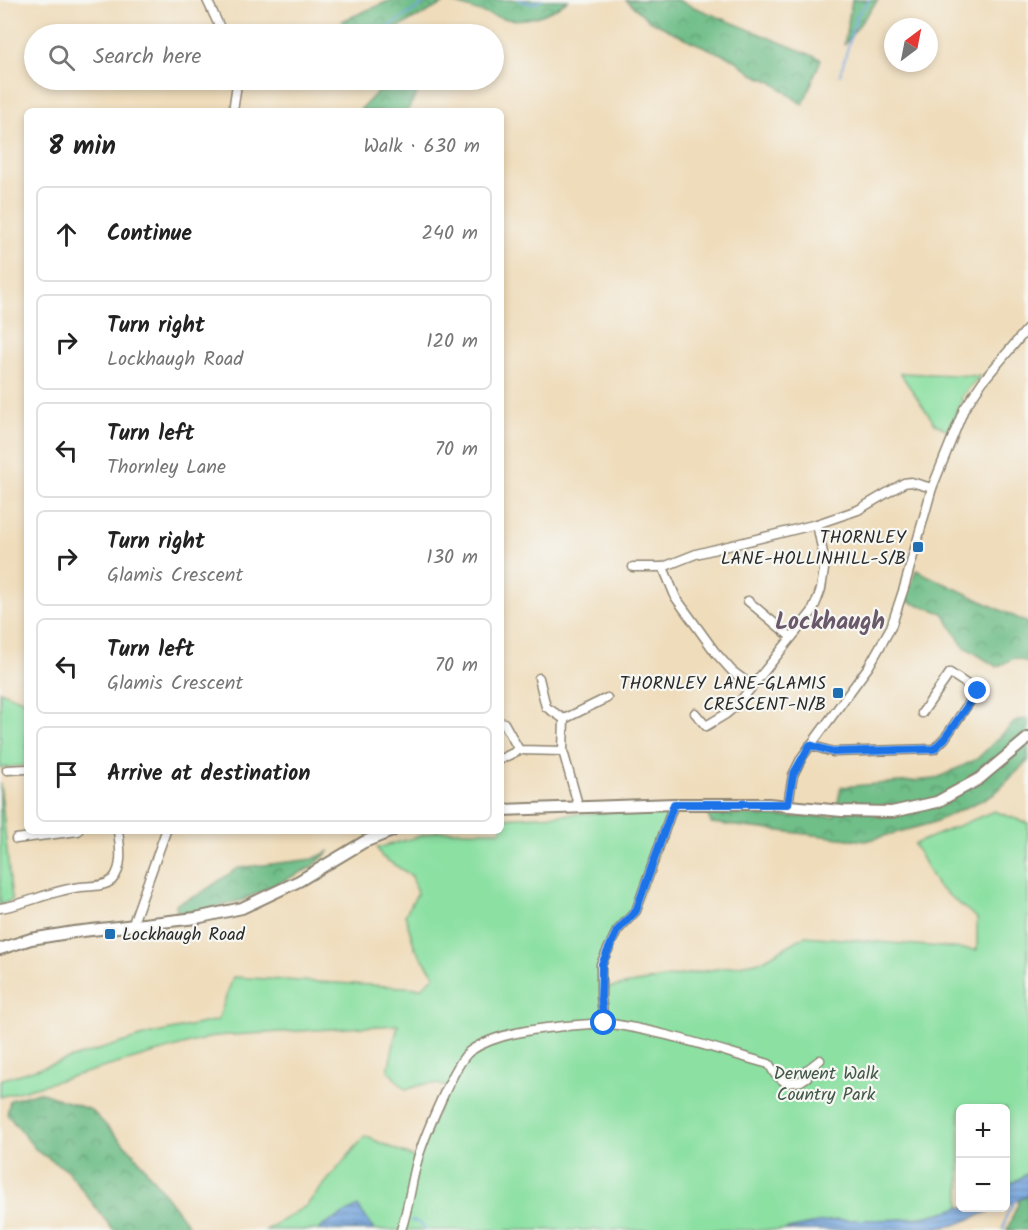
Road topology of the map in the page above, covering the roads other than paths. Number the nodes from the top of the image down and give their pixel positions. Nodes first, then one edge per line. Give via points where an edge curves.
1 (207, 0) edge
2 (218, 24) edge
3 (236, 90) edge
4 (233, 108) edge
5 (1028, 328) edge
6 (932, 488) junction
7 (817, 524) junction
8 (633, 567) dead end
9 (663, 567) junction
10 (748, 601) dead end
11 (791, 637) junction
12 (539, 678) dead end
13 (752, 686) junction
14 (607, 698) dead end
15 (695, 713) dead end
16 (922, 713) dead end
17 (564, 720) junction
18 (504, 723) dead end
19 (1028, 738) edge
20 (810, 745) junction
21 (519, 750) junction
22 (563, 751) junction
23 (504, 758) edge
24 (24, 769) edge
25 (7, 770) dead end
26 (674, 804) junction
27 (788, 804) junction
28 (579, 808) junction
29 (504, 810) edge
30 (55, 834) edge
31 (118, 834) edge
32 (165, 834) edge
33 (384, 834) edge
34 (16, 839) dead end
35 (0, 908) edge
36 (132, 926) junction
37 (0, 949) edge
38 (604, 1020) junction
39 (820, 1060) dead end
40 (401, 1230) edge

1 - 2 street
3 - 4 street
5 - 6 street via 982,381 964,409
6 - 7 street via 904,483 858,510
6 - 20 street via 891,627 869,666
7 - 9 street via 696,554
7 - 11 street via 825,563 821,589 812,612
8 - 9 street
9 - 13 street via 676,598 715,652
10 - 11 street
11 - 13 street
12 - 17 street via 546,707
13 - 15 street via 726,714 706,726
14 - 17 street
16 - 20 street via 950,673 978,691 934,749 833,752
17 - 22 street
18 - 21 street
19 - 27 main road via 979,778 937,802 892,812
20 - 27 street via 793,775
21 - 22 street
21 - 23 street
22 - 28 street
24 - 25 street
26 - 27 main road
26 - 28 main road
26 - 38 street via 636,911 617,931 602,964
28 - 29 main road
30 - 34 street
31 - 35 street via 118,870 111,881
32 - 36 street
33 - 36 main road via 291,886 242,908
36 - 37 main road via 31,939
38 - 39 street via 769,1064 786,1083 807,1077 807,1070
38 - 40 street via 525,1032 490,1041 468,1052 425,1137

